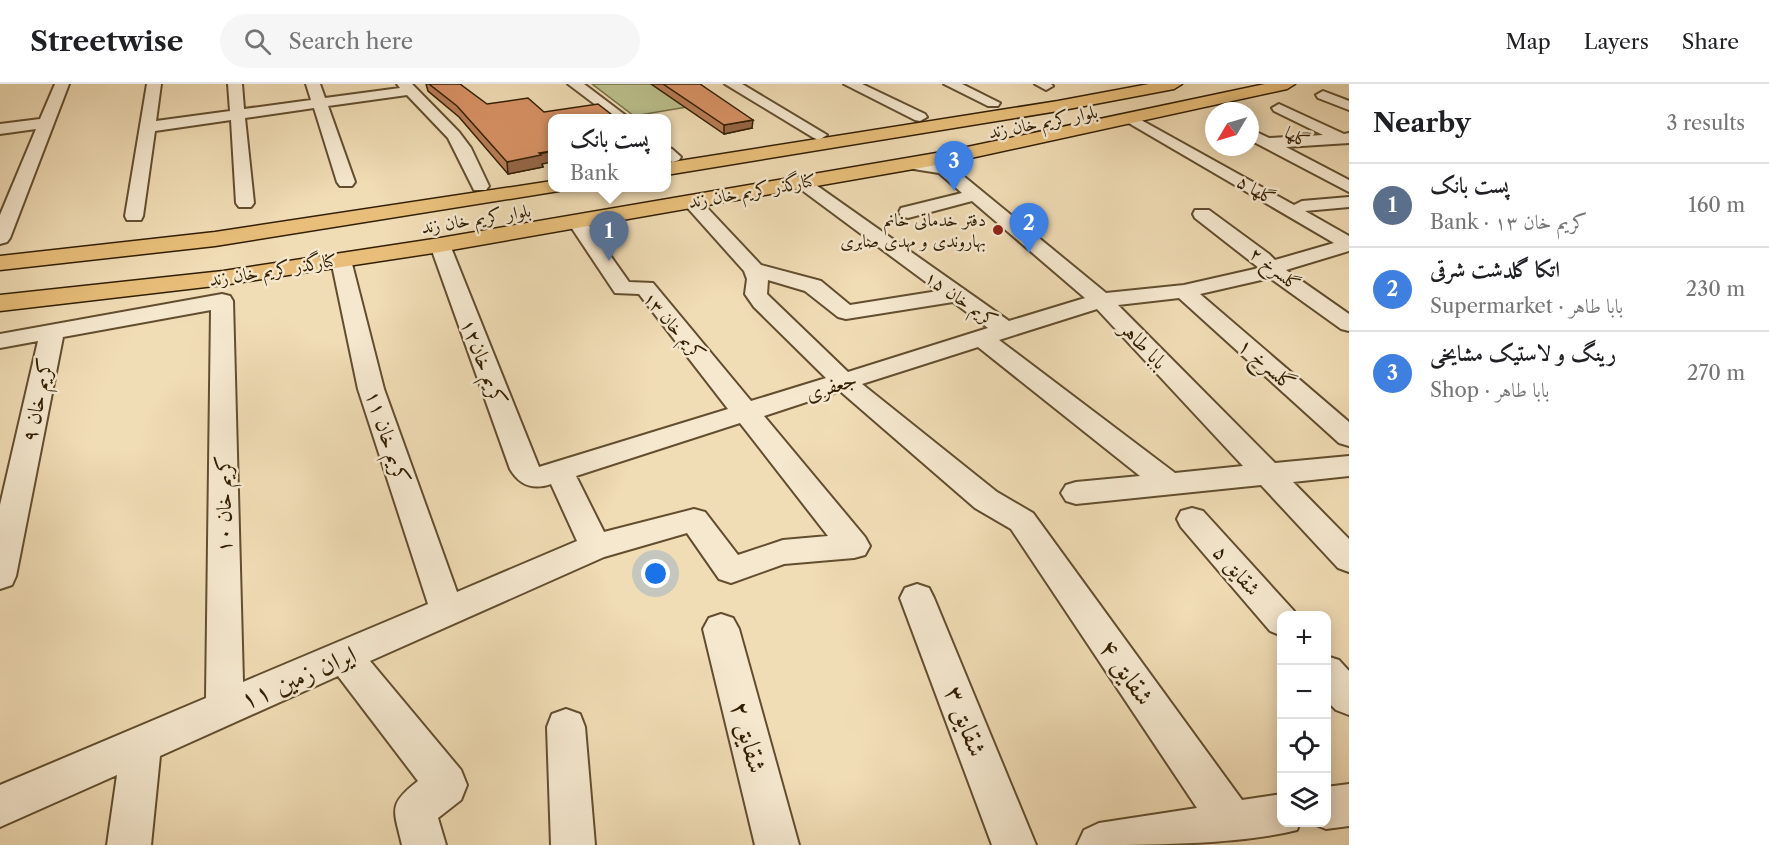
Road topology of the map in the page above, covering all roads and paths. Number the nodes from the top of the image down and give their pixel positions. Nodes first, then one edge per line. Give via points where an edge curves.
1 (62, 84) edge
2 (154, 84) edge
3 (235, 84) edge
4 (312, 84) edge
5 (575, 84) edge
6 (732, 84) edge
7 (851, 84) edge
8 (951, 84) edge
9 (1104, 84) edge
10 (1231, 84) edge
11 (1287, 84) edge
12 (407, 87) edge
13 (1134, 87) edge
14 (1172, 91) edge
15 (1323, 95) dead end
16 (319, 103) junction
17 (993, 103) junction
18 (1349, 106) edge
19 (1279, 108) dead end
20 (238, 114) junction
21 (616, 114) edge
22 (920, 117) junction
23 (1132, 119) junction
24 (961, 122) junction
25 (48, 123) junction
26 (148, 127) junction
27 (874, 127) junction
28 (0, 129) edge
29 (1071, 130) junction
30 (819, 135) junction
31 (1345, 138) edge
32 (1259, 139) edge
33 (1267, 143) junction
34 (946, 163) junction
35 (671, 164) edge
36 (671, 165) edge
37 (671, 165) edge
38 (671, 165) edge
39 (548, 177) edge
40 (345, 182) dead end
41 (801, 182) junction
42 (548, 187) edge
43 (1349, 187) edge
44 (488, 191) junction
45 (582, 192) edge
46 (975, 195) junction
47 (691, 201) junction
48 (1349, 202) edge
49 (245, 203) dead end
50 (1302, 206) dead end
51 (908, 212) dead end
52 (515, 213) junction
53 (1202, 214) dead end
54 (134, 216) dead end
55 (460, 221) dead end
56 (576, 222) junction
57 (266, 224) junction
58 (393, 231) dead end
59 (0, 238) edge
60 (440, 245) junction
61 (1349, 245) edge
62 (0, 249) edge
63 (341, 260) junction
64 (0, 263) edge
65 (754, 270) junction
66 (1272, 270) junction
67 (0, 280) edge
68 (1184, 291) junction
69 (955, 295) junction
70 (1101, 300) junction
71 (0, 303) edge
72 (1349, 324) edge
73 (52, 331) junction
74 (994, 334) junction
75 (0, 341) edge
76 (844, 382) junction
77 (746, 413) junction
78 (1349, 436) edge
79 (1349, 466) edge
80 (560, 472) junction
81 (1267, 474) junction
82 (531, 476) joint
83 (1168, 483) junction
84 (1076, 493) dead end
85 (1192, 519) dead end
86 (595, 547) junction
87 (1349, 560) edge
88 (0, 576) edge
89 (917, 598) dead end
90 (447, 611) junction
91 (1277, 616) edge
92 (721, 629) dead end
93 (344, 657) junction
94 (1331, 678) edge
95 (1349, 698) edge
96 (225, 708) junction
97 (566, 727) dead end
98 (141, 745) junction
99 (1349, 805) edge
100 (0, 806) edge
101 (1331, 807) edge
102 (1277, 816) edge
103 (1232, 823) junction
104 (1155, 841) edge
105 (129, 845) edge
106 (424, 845) edge
107 (573, 845) edge
108 (777, 845) edge
109 (1014, 845) edge
110 (1099, 845) edge

1 - 25 street
2 - 26 street
3 - 20 street
4 - 16 street
5 - 21 street
6 - 30 street
7 - 22 street
8 - 17 street
9 - 17 main road
10 - 14 main road, بلوار کریم خان زند
11 - 23 main road, کنارگذر کریم خان زند
12 - 16 street
12 - 44 street via 454,135
13 - 14 main road, بلوار کریم خان زند
13 - 24 main road, بلوار کریم خان زند via 1058,106
14 - 29 main road
14 - 36 main road, بلوار کریم خان زند via 932,143
15 - 18 street
16 - 20 street
16 - 40 street
17 - 22 main road
19 - 31 street
20 - 26 street
20 - 49 street
22 - 27 main road
23 - 29 main road, کنارگذر کریم خان زند
23 - 61 street, گلها ۵
24 - 27 main road
24 - 37 main road, بلوار کریم خان زند
25 - 28 street
25 - 59 street
26 - 54 street
27 - 30 main road
29 - 34 main road, کنارگذر کریم خان زند
30 - 35 main road
31 - 33 street, گلها
32 - 33 street
33 - 43 street, گلها
34 - 41 main road, کنارگذر کریم خان زند via 913,164
34 - 46 street, بابا طاهر
38 - 41 main road
39 - 44 main road
41 - 47 main road, کنارگذر کریم خان زند
41 - 69 street, کریم خان ۱۵
42 - 44 main road, بلوار کریم خان زند
44 - 52 main road via 493,204
44 - 57 main road
44 - 57 main road, بلوار کریم خان زند via 411,219
45 - 52 main road, بلوار کریم خان زند
46 - 51 street
46 - 70 street, بابا طاهر
47 - 56 main road, کنارگذر کریم خان زند
47 - 65 street
48 - 50 street
52 - 55 main road, بلوار کریم خان زند
53 - 66 street, گلسرخ ۲ via 1262,258
56 - 60 main road, کنارگذر کریم خان زند
56 - 77 street, کریم خان ۱۳ via 623,288 645,288
57 - 62 main road
57 - 64 main road, بلوار کریم خان زند via 122,250
58 - 67 main road, بلوار کریم خان زند via 207,258
60 - 63 main road, کنارگذر کریم خان زند
60 - 82 street, کریم خان۱۲ via 524,469
61 - 66 street, جعفری
63 - 71 main road, کنارگذر کریم خان زند
63 - 90 street, کریم خان ۱۱ via 371,389
65 - 69 street via 813,286 846,312
65 - 76 street via 758,279 756,294 762,303
66 - 68 street, جعفری
66 - 72 street, گلسرخ ۲
68 - 70 street, جعفری
68 - 78 street, گلسرخ ۱
69 - 74 street, کریم خان ۱۵
70 - 74 street, جعفری
70 - 81 street, بابا طاهر
73 - 75 street
73 - 88 street, کریم خان ۹
73 - 96 street, کریم خان ۱۰ via 222,301
74 - 76 street, جعفری
74 - 83 street, کریم خان ۱۵
76 - 77 street, جعفری
76 - 103 street, شقایق ۴ via 986,501 1022,521
77 - 80 street, جعفری
77 - 86 street, ایران زمین ۱۱ via 854,546 783,552 731,570 694,520
79 - 81 street
80 - 82 street, جعفری
80 - 86 street
81 - 83 street
81 - 87 street, بابا طاهر
83 - 84 street
85 - 91 street, شقایق ۵
86 - 90 street, ایران زمین ۱۱
89 - 109 street, شقایق ۳
90 - 93 street, ایران زمین ۱۱
92 - 108 street, شقایق ۲
93 - 96 street, ایران زمین ۱۱
93 - 106 street via 446,785 415,810
94 - 95 street
96 - 98 street, ایران زمین ۱۱
97 - 107 street
98 - 100 street, ایران زمین ۱۱
98 - 105 street
99 - 101 street
102 - 103 street
103 - 104 street
104 - 110 street

